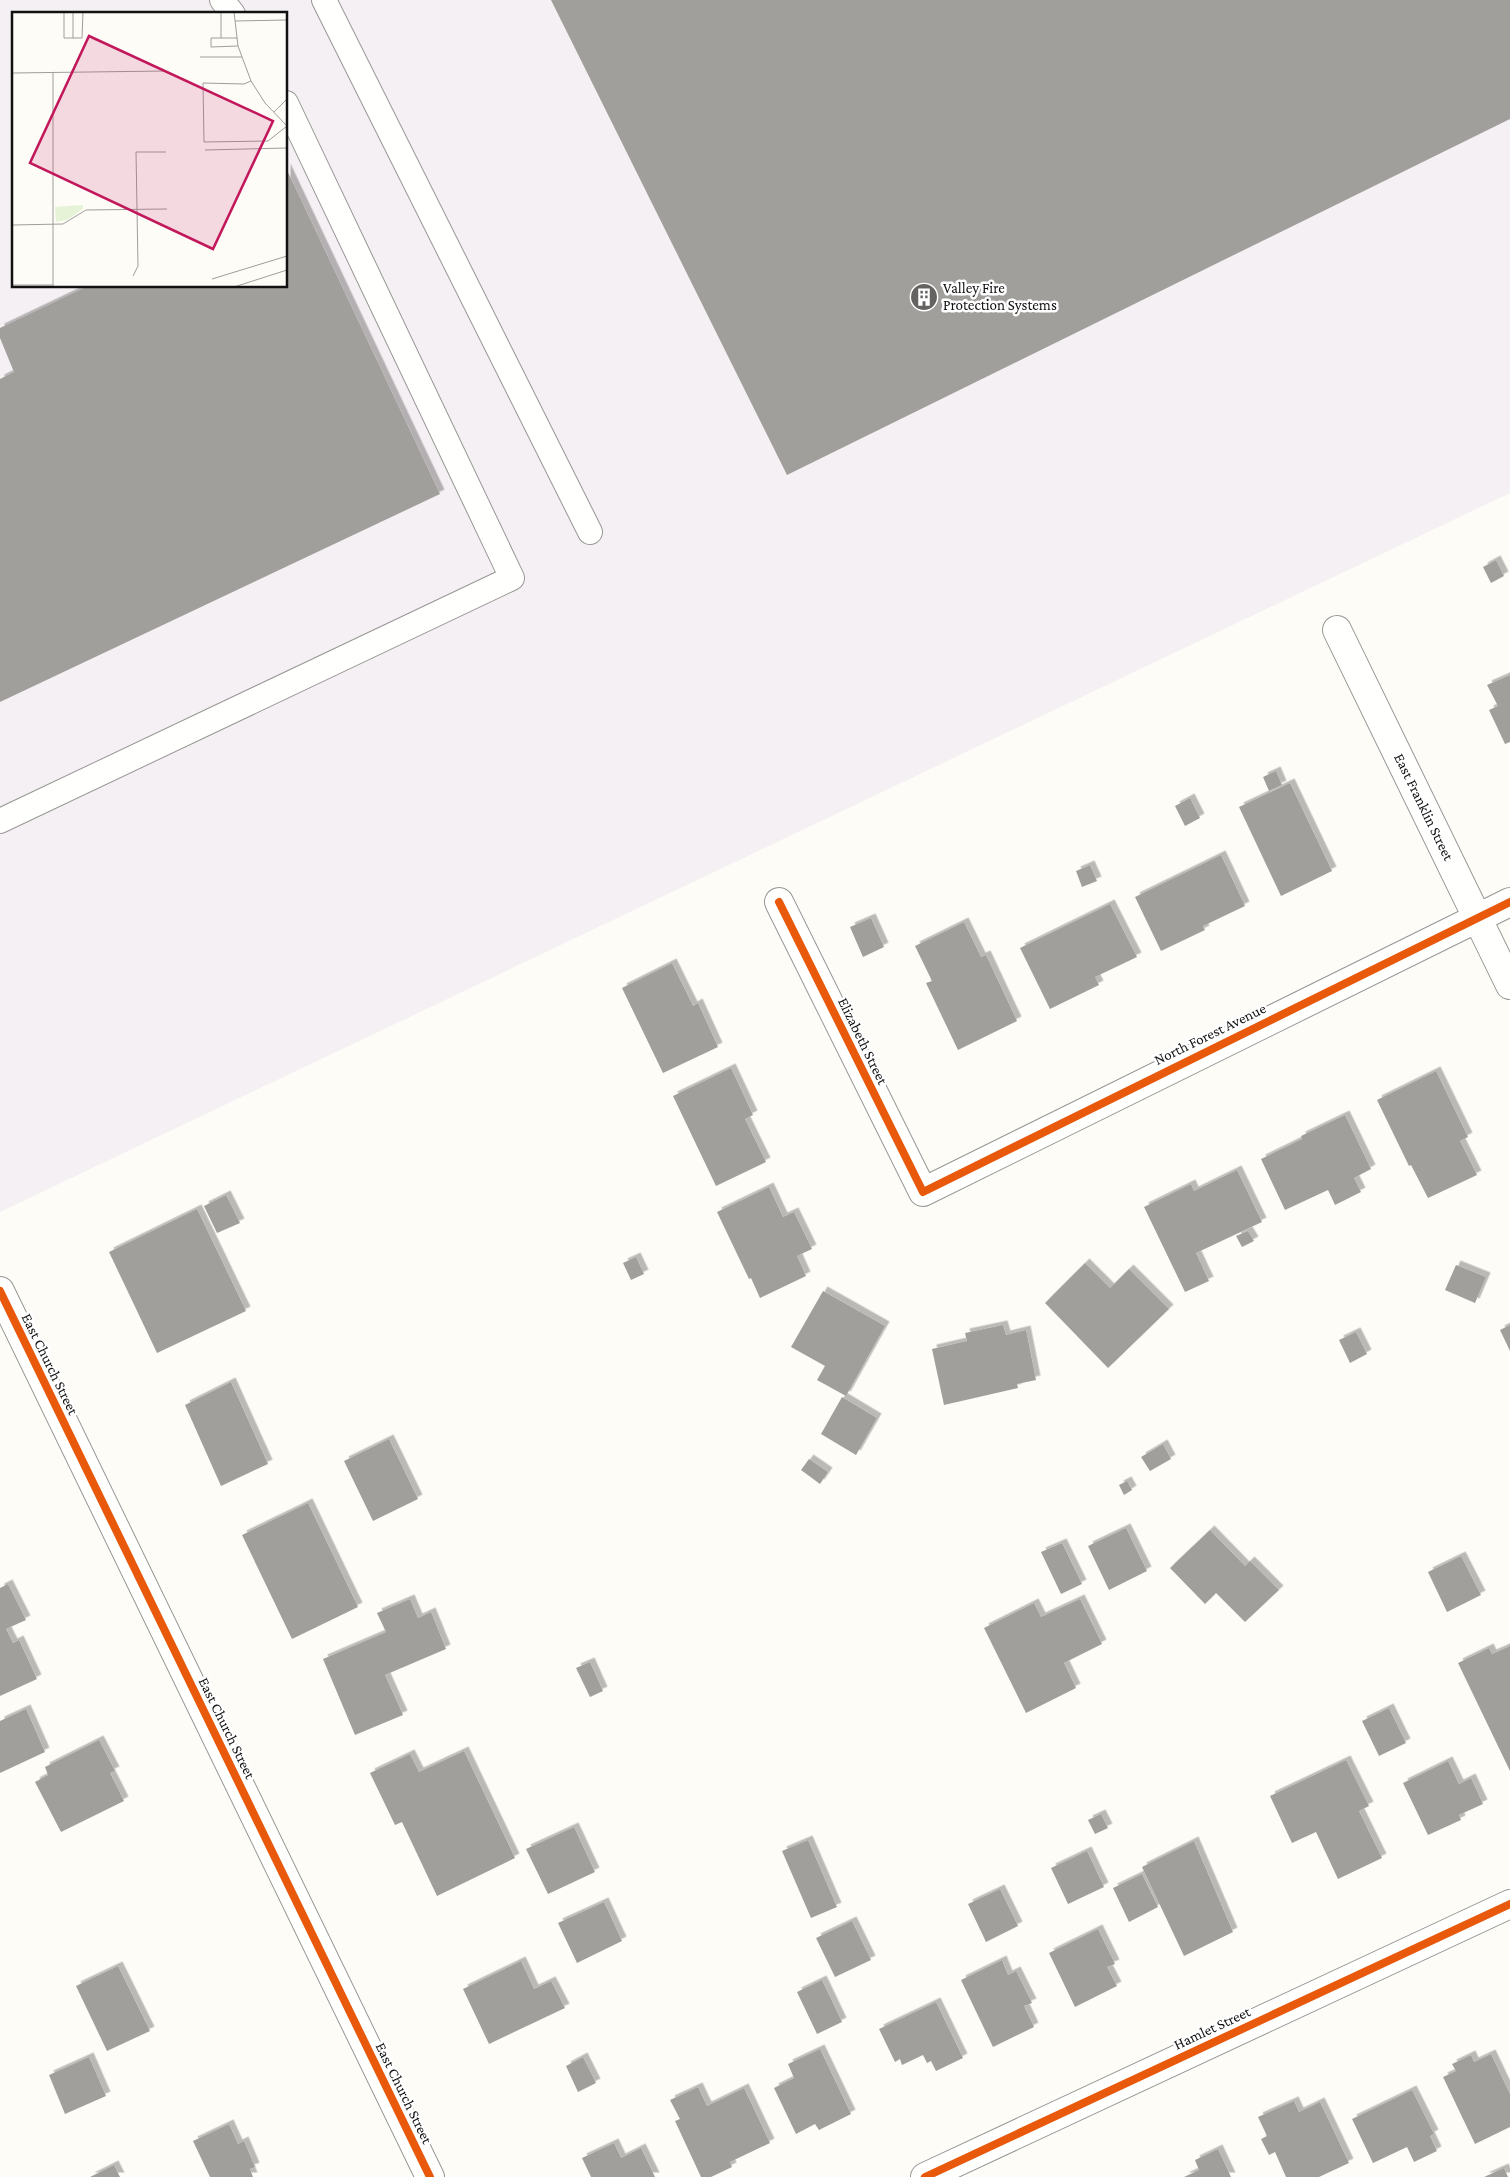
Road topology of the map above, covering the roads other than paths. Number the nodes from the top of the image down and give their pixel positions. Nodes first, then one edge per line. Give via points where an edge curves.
1 (222, 0) edge
2 (324, 0) edge
3 (231, 12) edge
4 (288, 107) edge
5 (590, 532) dead end
6 (1337, 630) dead end
7 (0, 821) edge
8 (779, 902) dead end
9 (1510, 902) edge
10 (1477, 917) junction
11 (1510, 985) edge
12 (922, 1192) joint
13 (0, 1291) edge
14 (1510, 1904) edge
15 (430, 2177) edge
16 (925, 2177) edge

1 - 3 lane
2 - 5 lane
4 - 7 lane via 512,578
6 - 10 street, East Franklin Street
8 - 12 street, Elizabeth Street
9 - 10 street, North Forest Avenue
10 - 11 street, East Franklin Street
10 - 12 street, North Forest Avenue
13 - 15 street, East Church Street
14 - 16 street, Hamlet Street

